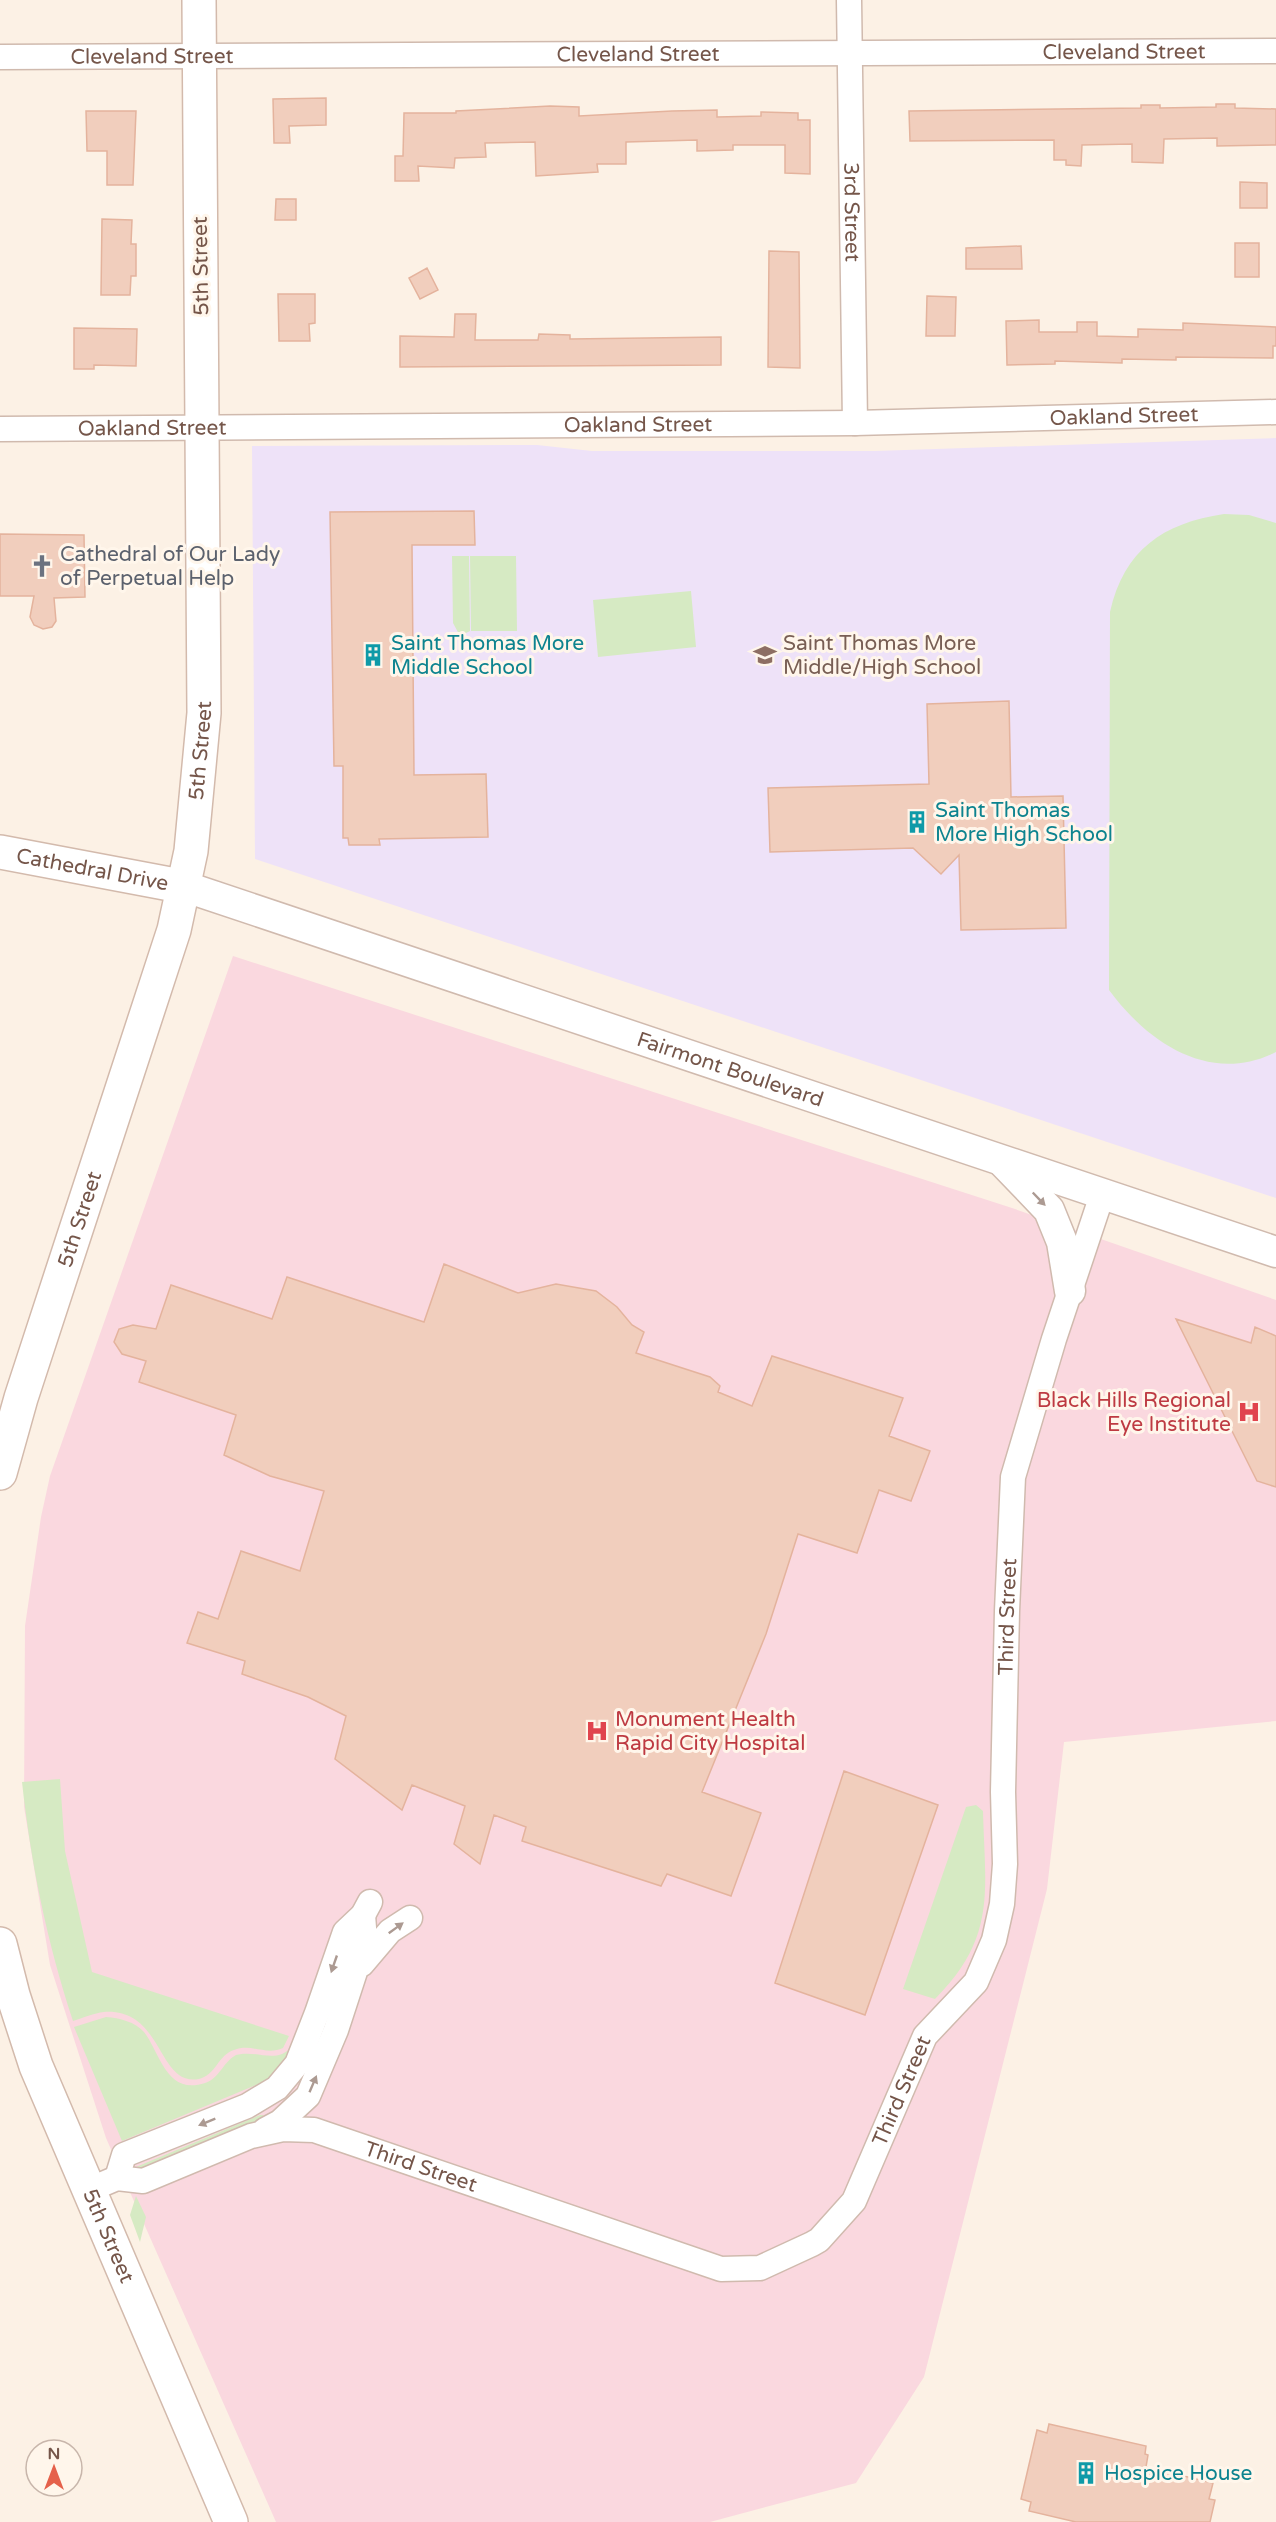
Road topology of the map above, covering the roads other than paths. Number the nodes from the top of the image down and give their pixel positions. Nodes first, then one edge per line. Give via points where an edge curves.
1 (199, 0) edge
2 (849, 0) edge
3 (1276, 51) edge
4 (849, 53) junction
5 (199, 56) junction
6 (0, 57) edge
7 (1276, 412) edge
8 (855, 423) junction
9 (203, 428) junction
10 (0, 429) edge
11 (0, 852) edge
12 (186, 887) junction
13 (998, 1157) junction
14 (1103, 1192) junction
15 (1276, 1252) edge
16 (1070, 1291) junction
17 (0, 1473) edge
18 (411, 1918) dead end
19 (0, 1944) edge
20 (356, 1970) junction
21 (247, 2106) junction
22 (292, 2111) junction
23 (314, 2130) junction
24 (255, 2135) junction
25 (104, 2184) junction
26 (231, 2522) edge

1 - 5 main road, 5th Street
2 - 4 street, 3rd Street
3 - 4 street, Cleveland Street
4 - 5 street, Cleveland Street
4 - 8 street, 3rd Street
5 - 6 street, Cleveland Street
5 - 9 main road, 5th Street
7 - 8 street, Oakland Street
8 - 9 street, Oakland Street
9 - 10 street, Oakland Street
9 - 12 main road, 5th Street via 204,713
11 - 12 main road, Cathedral Drive
12 - 13 street, Fairmont Boulevard
12 - 17 main road, 5th Street
13 - 14 street, Fairmont Boulevard
13 -> 16 street via 1049,1209 1062,1242
14 - 15 street, Fairmont Boulevard
14 - 16 street, Third Street
16 - 23 street, Third Street via 1013,1477 1007,1611 1005,1864 994,1940 976,1982 925,2036 854,2201 819,2240 760,2268 721,2269
20 -> 18 street via 390,1931
19 - 25 main road, 5th Street via 36,2066
20 -> 21 street via 366,1941 366,1908 345,1932 297,2064 277,2088
22 -> 20 street via 308,2096
21 - 22 street
21 -> 25 street via 124,2155
22 - 23 street
22 - 24 street
23 - 24 street, Third Street via 283,2129
24 - 25 street, Third Street via 143,2181
25 - 26 main road, 5th Street

